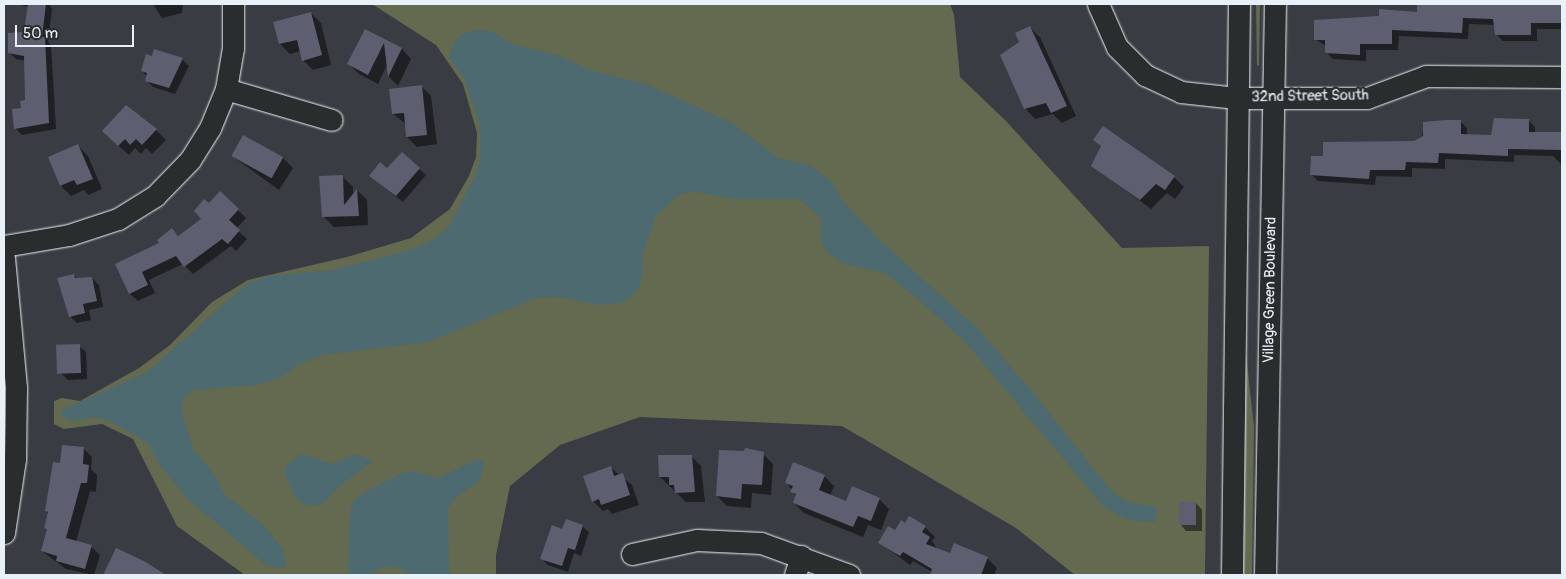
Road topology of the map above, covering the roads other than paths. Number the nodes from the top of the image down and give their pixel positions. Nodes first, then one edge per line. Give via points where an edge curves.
1 (233, 4) edge
2 (1098, 4) edge
3 (1239, 4) edge
4 (1275, 4) edge
5 (1562, 77) edge
6 (226, 89) junction
7 (1237, 98) junction
8 (1274, 98) junction
9 (332, 120) dead end
10 (4, 246) edge
11 (4, 258) edge
12 (4, 533) edge
13 (632, 554) dead end
14 (798, 566) edge
15 (849, 575) edge
16 (1232, 575) edge
17 (1265, 575) edge

1 - 6 street via 233,48
2 - 7 street, 32nd Street South via 1117,47 1145,75 1181,92
3 - 7 street
4 - 8 street, Village Green Boulevard
5 - 8 street, 32nd Street South via 1438,75 1426,76 1367,98
6 - 9 street
6 - 10 street via 210,128 190,160 155,196 118,219 69,235
7 - 8 street, 32nd Street South
7 - 16 street
8 - 17 street, Village Green Boulevard
11 - 12 street via 16,388 15,459
13 - 14 street via 697,540 761,543
14 - 15 street

